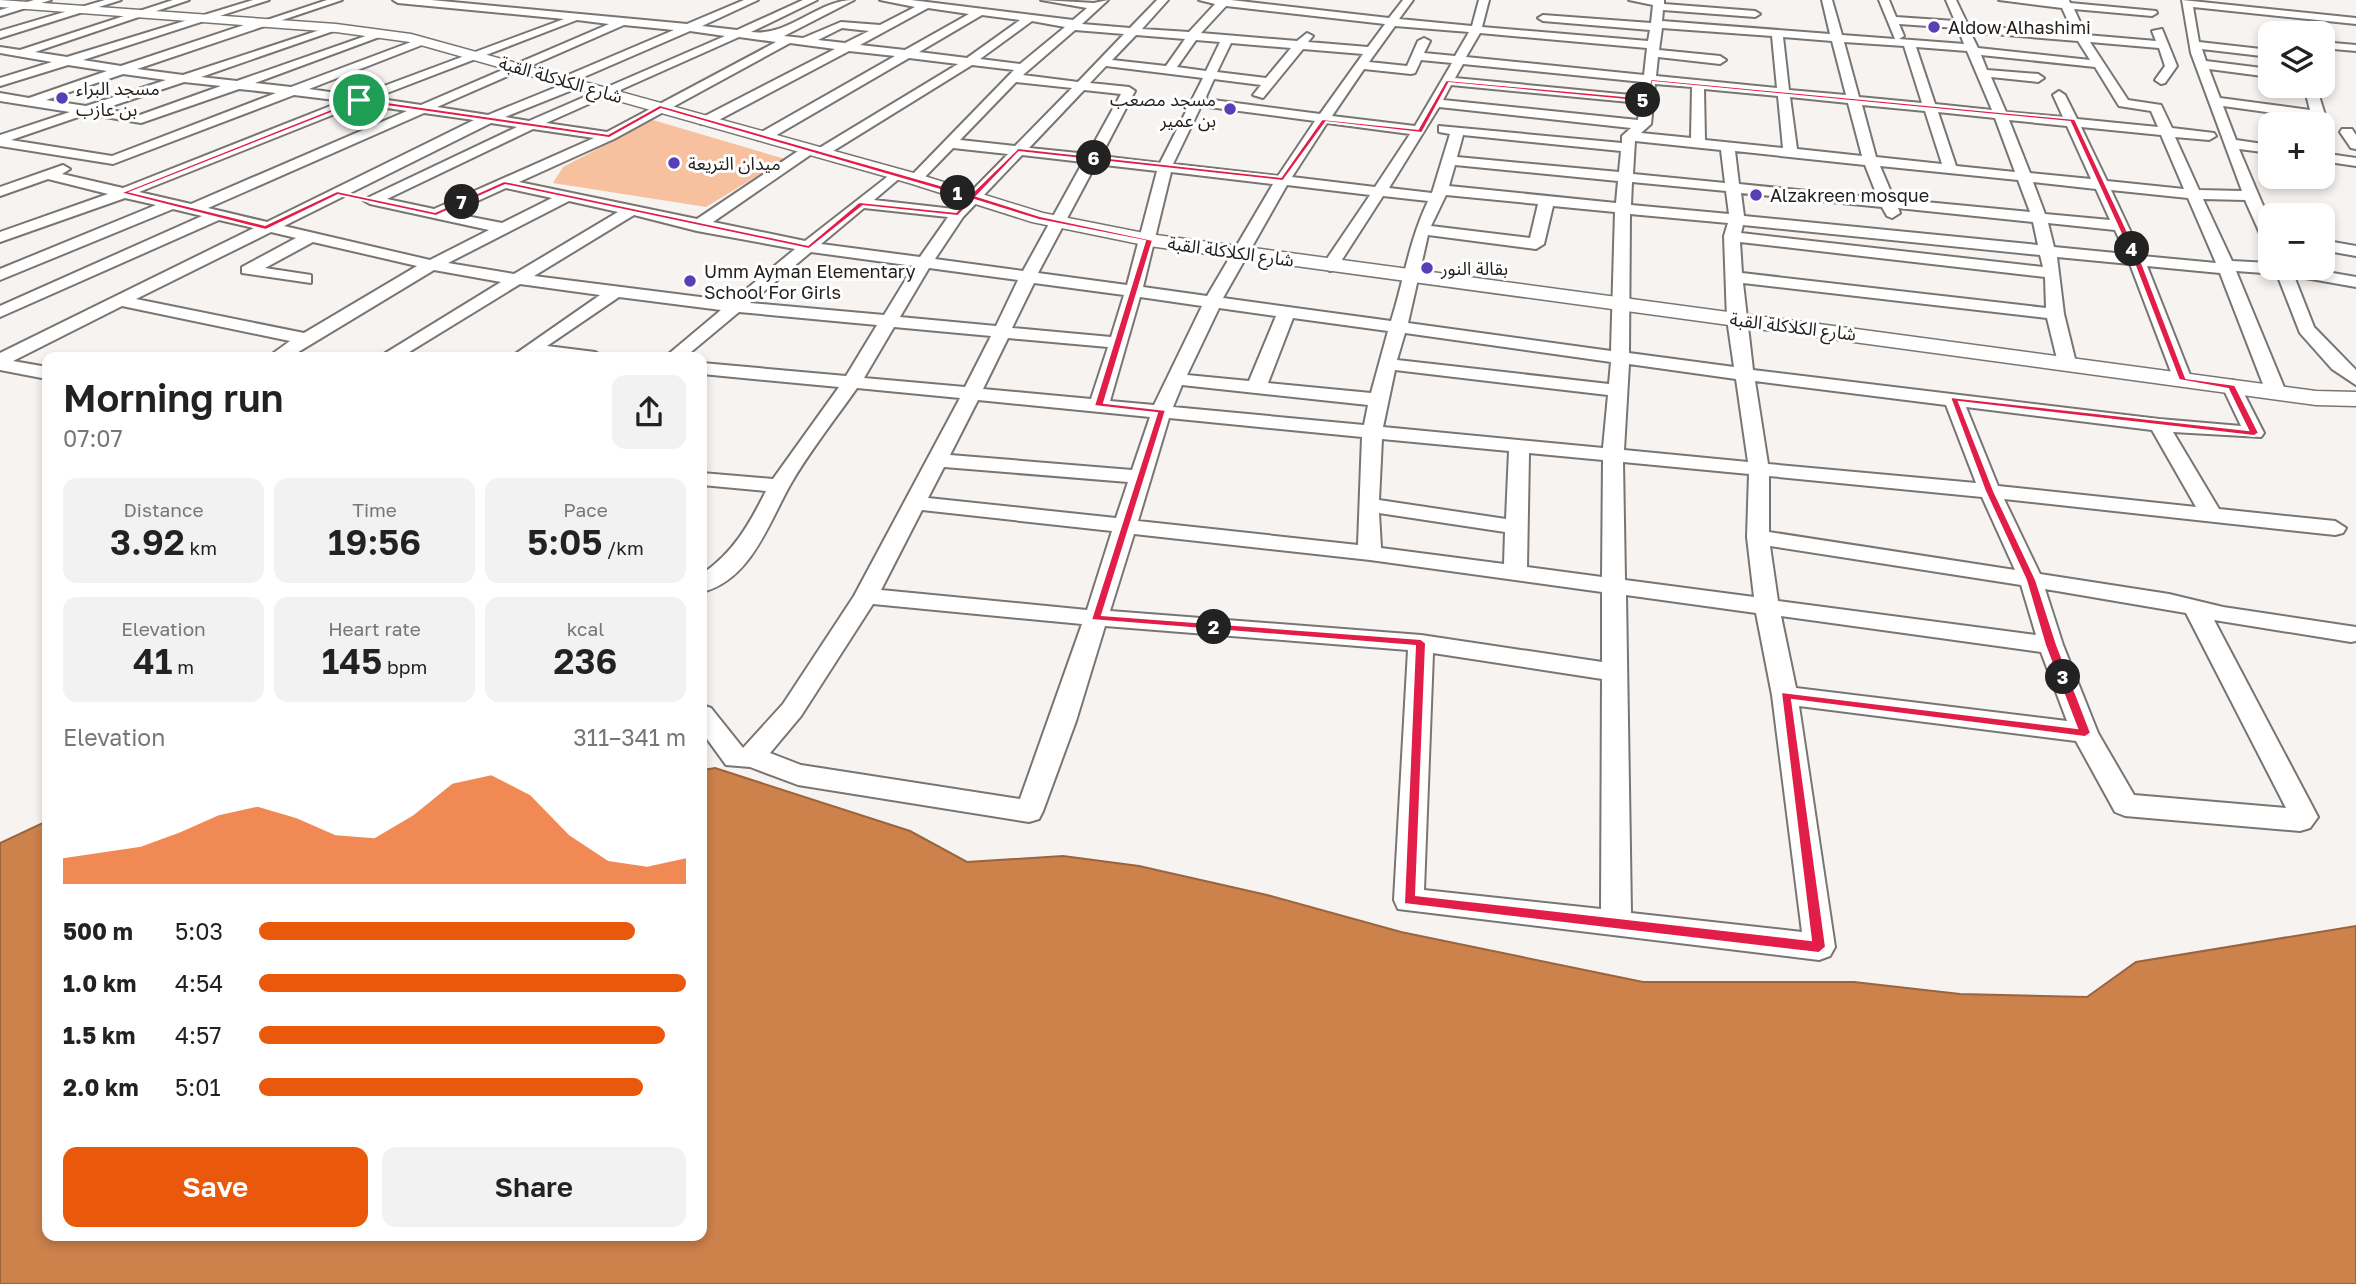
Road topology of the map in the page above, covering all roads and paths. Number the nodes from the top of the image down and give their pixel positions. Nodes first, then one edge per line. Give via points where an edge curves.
1 (46, 0) edge
2 (116, 0) edge
3 (184, 0) edge
4 (264, 0) edge
5 (337, 0) edge
6 (398, 0) edge
7 (495, 0) edge
8 (753, 0) edge
9 (812, 0) edge
10 (849, 0) edge
11 (885, 0) edge
12 (988, 0) edge
13 (1046, 0) edge
14 (1163, 0) edge
15 (1204, 0) edge
16 (1280, 0) edge
17 (1339, 0) edge
18 (1408, 0) edge
19 (1484, 0) edge
20 (1634, 0) edge
21 (1752, 0) edge
22 (1827, 0) edge
23 (1884, 0) edge
24 (1951, 0) edge
25 (2004, 0) edge
26 (2148, 0) edge
27 (2294, 0) edge
28 (1223, 1) edge
29 (1547, 1) edge
30 (2064, 2) edge
31 (0, 3) edge
32 (924, 3) edge
33 (1099, 3) edge
34 (27, 5) junction
35 (479, 6) junction
36 (2188, 6) edge
37 (1268, 8) junction
38 (84, 10) junction
39 (977, 11) junction
40 (0, 13) edge
41 (2151, 13) junction
42 (141, 14) junction
43 (1324, 14) junction
44 (1755, 14) junction
45 (2307, 16) junction
46 (578, 17) junction
47 (2029, 17) dead end
48 (1030, 18) junction
49 (1543, 18) junction
50 (207, 19) junction
51 (1892, 20) junction
52 (2356, 21) edge
53 (267, 22) junction
54 (623, 22) junction
55 (1392, 22) junction
56 (1657, 23) edge
57 (1072, 24) junction
58 (1964, 26) junction
59 (337, 28) junction
60 (690, 28) junction
61 (883, 29) junction
62 (1476, 30) junction
63 (1132, 31) junction
64 (1757, 32) junction
65 (384, 33) junction
66 (737, 34) junction
67 (1777, 34) junction
68 (2039, 34) junction
69 (0, 35) edge
70 (1191, 37) junction
71 (2081, 37) junction
72 (771, 38) junction
73 (1837, 38) junction
74 (788, 40) junction
75 (1234, 40) junction
76 (1408, 40) dead end
77 (423, 41) junction
78 (803, 42) junction
79 (1905, 43) junction
80 (1300, 45) junction
81 (1721, 45) junction
82 (2163, 45) junction
83 (2196, 45) junction
84 (2335, 46) edge
85 (847, 47) junction
86 (2356, 48) edge
87 (0, 50) edge
88 (1973, 50) junction
89 (1373, 51) junction
90 (1534, 51) junction
91 (19, 53) junction
92 (2258, 53) edge
93 (474, 54) junction
94 (910, 54) junction
95 (1419, 56) junction
96 (0, 59) edge
97 (2051, 59) junction
98 (1461, 60) junction
99 (68, 61) junction
100 (969, 62) junction
101 (1101, 62) junction
102 (2098, 64) junction
103 (2202, 64) junction
104 (1363, 65) junction
105 (521, 68) junction
106 (123, 71) junction
107 (1169, 71) junction
108 (2258, 71) edge
109 (1018, 73) junction
110 (1983, 73) junction
111 (1210, 76) junction
112 (185, 79) junction
113 (2038, 79) dead end
114 (2161, 80) dead end
115 (1448, 81) junction
116 (0, 82) edge
117 (570, 82) junction
118 (1270, 82) junction
119 (1081, 84) junction
120 (236, 85) junction
121 (1698, 86) junction
122 (1716, 86) junction
123 (1524, 89) junction
124 (1649, 90) junction
125 (293, 91) junction
126 (605, 92) junction
127 (1782, 92) junction
128 (2059, 95) dead end
129 (0, 97) edge
130 (2313, 98) edge
131 (1852, 99) junction
132 (359, 100) junction
133 (2215, 101) junction
134 (29, 102) junction
135 (1198, 102) junction
136 (1435, 103) junction
137 (1928, 106) junction
138 (660, 107) junction
139 (1247, 108) junction
140 (426, 110) junction
141 (0, 111) edge
142 (84, 112) junction
143 (2000, 113) junction
144 (118, 117) junction
145 (488, 119) junction
146 (1324, 120) junction
147 (2072, 120) junction
148 (706, 121) junction
149 (529, 125) junction
150 (93, 126) dead end
151 (1421, 129) junction
152 (1458, 130) junction
153 (2167, 131) junction
154 (2356, 132) edge
155 (67, 134) dead end
156 (609, 136) junction
157 (1633, 136) junction
158 (2209, 136) dead end
159 (763, 137) junction
160 (0, 140) edge
161 (1698, 143) junction
162 (2230, 143) junction
163 (949, 144) junction
164 (2356, 145) edge
165 (1727, 146) junction
166 (28, 147) junction
167 (2258, 147) edge
168 (1018, 150) junction
169 (815, 152) junction
170 (1796, 153) junction
171 (0, 156) edge
172 (94, 158) junction
173 (1090, 158) junction
174 (2335, 159) edge
175 (1450, 160) junction
176 (1870, 160) junction
177 (2356, 162) edge
178 (1165, 167) junction
179 (1947, 168) junction
180 (896, 174) junction
181 (47, 175) junction
182 (1626, 176) junction
183 (2024, 176) junction
184 (1283, 179) junction
185 (915, 180) junction
186 (504, 183) junction
187 (2100, 184) junction
188 (1810, 185) junction
189 (1732, 187) junction
190 (1381, 191) junction
191 (0, 192) edge
192 (124, 193) junction
193 (337, 193) junction
194 (1439, 194) junction
195 (2191, 194) junction
196 (567, 196) junction
197 (2248, 196) junction
198 (972, 197) junction
199 (373, 200) junction
200 (1547, 200) junction
201 (1888, 202) junction
202 (862, 203) junction
203 (172, 204) junction
204 (193, 209) junction
205 (1623, 209) junction
206 (1968, 210) junction
207 (630, 211) junction
208 (436, 214) junction
209 (958, 214) junction
210 (216, 215) junction
211 (2258, 215) edge
212 (2039, 217) junction
213 (1058, 222) junction
214 (0, 226) edge
215 (696, 226) junction
216 (2122, 226) junction
217 (266, 228) junction
218 (502, 228) junction
219 (1734, 229) junction
220 (1422, 230) junction
221 (16, 231) junction
222 (1902, 236) junction
223 (0, 237) edge
224 (310, 237) junction
225 (1149, 240) junction
226 (809, 247) junction
227 (2335, 247) edge
228 (2047, 250) junction
229 (2356, 251) edge
230 (1238, 252) junction
231 (2136, 258) junction
232 (924, 263) junction
233 (432, 265) junction
234 (1330, 266) junction
235 (2226, 267) junction
236 (2258, 268) edge
237 (2053, 273) junction
238 (0, 275) edge
239 (1413, 276) junction
240 (1028, 277) junction
241 (1736, 277) junction
242 (2335, 278) edge
243 (304, 279) dead end
244 (516, 279) junction
245 (2288, 280) edge
246 (2356, 282) edge
247 (1134, 291) junction
248 (615, 292) junction
249 (1212, 301) junction
250 (120, 302) junction
251 (1620, 304) junction
252 (733, 306) junction
253 (0, 312) edge
254 (1286, 313) junction
255 (2055, 314) junction
256 (1736, 319) junction
257 (888, 322) junction
258 (1397, 328) junction
259 (1000, 334) junction
260 (306, 340) junction
261 (1118, 343) junction
262 (286, 352) edge
263 (396, 352) edge
264 (529, 352) edge
265 (680, 352) edge
266 (1620, 358) junction
267 (0, 362) edge
268 (2067, 363) junction
269 (1387, 364) junction
270 (707, 369) edge
271 (42, 372) edge
272 (1742, 374) junction
273 (1175, 379) junction
274 (2356, 379) edge
275 (2183, 380) junction
276 (851, 383) junction
277 (2231, 386) junction
278 (1256, 388) junction
279 (1618, 391) junction
280 (2276, 392) junction
281 (971, 395) junction
282 (1953, 399) junction
283 (2356, 399) edge
284 (1380, 400) junction
285 (1099, 406) junction
286 (1162, 410) junction
287 (2159, 425) junction
288 (1372, 432) junction
289 (1519, 446) junction
290 (1613, 455) junction
291 (937, 460) junction
292 (1759, 469) junction
293 (1140, 477) junction
294 (707, 479) edge
295 (779, 486) junction
296 (1990, 491) junction
297 (916, 503) junction
298 (1368, 505) junction
299 (2211, 514) junction
300 (1125, 527) junction
301 (1517, 527) junction
302 (2335, 528) dead end
303 (1758, 537) junction
304 (1370, 554) junction
305 (1515, 573) junction
306 (2031, 580) junction
307 (707, 582) edge
308 (1615, 587) junction
309 (866, 596) junction
310 (1767, 608) junction
311 (2196, 609) junction
312 (1095, 618) junction
313 (2351, 634) dead end
314 (1421, 643) junction
315 (2051, 645) junction
316 (1612, 671) junction
317 (1785, 695) junction
318 (707, 721) edge
319 (2085, 733) junction
320 (752, 757) junction
321 (1616, 924) junction

1 - 34 street
2 - 38 street
3 - 42 street
4 - 50 street
5 - 53 street
6 - 35 street
7 - 35 street
8 - 60 street
9 - 66 street
10 - 72 street
11 - 32 street
12 - 39 street
13 - 33 street
14 - 63 street
15 - 28 street
16 - 37 street
17 - 43 street
18 - 55 street
19 - 62 street
20 - 56 street
21 - 44 street
22 - 73 street
23 - 51 street
24 - 58 street
25 - 30 street
26 - 41 street
27 - 45 street
28 - 37 street
28 - 70 street
29 - 49 street
30 - 41 street
30 - 71 street
31 - 34 street, شارع الكلاكلة القبة
32 - 39 street
32 - 61 street
33 - 57 street
34 - 38 street, شارع الكلاكلة القبة
34 - 40 street
35 - 46 street
36 - 45 street
36 - 83 street
37 - 43 street
37 - 75 street
38 - 42 street, شارع الكلاكلة القبة
38 - 69 street
39 - 48 street
39 - 94 street
41 - 82 street
42 - 50 street, شارع الكلاكلة القبة
42 - 91 street
43 - 55 street
43 - 80 street
44 - 56 street
44 - 64 street
45 - 52 street
46 - 54 street
46 - 93 street
47 - 68 street
48 - 57 street
48 - 100 street
49 - 56 street
49 - 90 street
50 - 53 street, شارع الكلاكلة القبة
50 - 99 street
51 - 58 street
51 - 79 street
53 - 59 street, شارع الكلاكلة القبة
53 - 106 street
54 - 60 street
54 - 105 street
55 - 62 street
55 - 89 street via 1388,38
56 - 81 street
56 - 81 street
56 - 90 street
56 - 124 street
57 - 63 street
57 - 109 street
58 - 68 street
58 - 88 street
59 - 65 street, شارع الكلاكلة القبة
59 - 112 street
60 - 66 street
60 - 117 street
61 - 78 street via 842,24
61 - 85 street
62 - 90 street
62 - 98 street
63 - 70 street
63 - 101 street
64 - 67 street
64 - 81 street
65 - 77 street, شارع الكلاكلة القبة
65 - 120 street
66 - 72 street
66 - 126 street
67 - 73 street
67 - 127 street
68 - 71 street
68 - 97 street
70 - 75 street
70 - 107 street
71 - 82 street
71 - 102 street
72 - 74 street
73 - 79 street
73 - 131 street
74 - 78 street
74 - 138 street
75 - 80 street
75 - 111 street
76 - 95 street via 1425,41
77 - 93 street, شارع الكلاكلة القبة
77 - 125 street
78 - 85 street
79 - 88 street
79 - 137 street
80 - 89 street
80 - 118 street
81 - 122 street
82 - 114 street via 2171,69
83 - 92 street
83 - 103 street
84 - 86 street
85 - 94 street
85 - 148 street
87 - 91 street
88 - 97 street
88 - 110 street
89 - 104 street
90 - 98 street
90 - 123 street
90 - 124 street
91 - 96 street
91 - 99 street
93 - 105 street, شارع الكلاكلة القبة
93 - 132 street
94 - 100 street
94 - 159 street
95 - 98 street
95 - 104 street via 1411,70
97 - 102 street
98 - 115 street
99 - 106 street
99 - 116 street
100 - 109 street
100 - 169 street
101 - 107 street
101 - 119 street
102 - 153 street via 2125,104 2156,108
103 - 108 street
103 - 133 street
104 - 146 street
105 - 117 street, شارع الكلاكلة القبة
105 - 140 street
106 - 112 street
106 - 134 street
107 - 111 street
109 - 119 street
109 - 163 street
110 - 113 street
110 - 143 street
111 - 118 street
111 - 135 street
112 - 120 street
112 - 142 street
115 - 123 street
115 - 136 street
117 - 126 street, شارع الكلاكلة القبة
117 - 145 street
118 - 139 street
119 - 168 street
119 - 173 street via 1129,91
120 - 125 street
120 - 144 street via 148,118
121 - 122 street
121 - 124 street
121 - 161 street
122 - 127 street
123 - 124 street
124 - 157 street
125 - 132 street
125 - 172 street via 113,160
126 - 138 street, شارع الكلاكلة القبة
126 - 149 street
127 - 131 street
127 - 170 street
128 - 147 street
129 - 134 street
130 - 133 street via 2318,115
131 - 137 street
131 - 176 street
132 - 140 street
132 - 192 street
133 - 162 street
134 - 141 street
134 - 142 street
135 - 139 street
135 - 178 street
136 - 151 street
136 - 157 street
137 - 143 street
137 - 179 street
138 - 148 street, شارع الكلاكلة القبة
138 - 156 street
139 - 146 street
140 - 145 street
140 - 204 street
142 - 144 street
142 - 160 street
143 - 147 street
143 - 183 street
144 - 150 street
145 - 149 street
145 - 193 street
146 - 151 street
146 - 184 street
147 - 153 street
147 - 187 street
148 - 159 street, شارع الكلاكلة القبة
149 - 156 street
149 - 199 street
151 - 152 street
151 - 190 street
152 - 157 street
152 - 175 street
153 - 158 street
153 - 195 street
154 - 164 street via 2347,132
155 - 166 street
156 - 186 street
157 - 161 street
157 - 182 street
159 - 169 street, شارع الكلاكلة القبة
160 - 166 street
161 - 165 street
162 - 167 street
162 - 197 street
163 - 168 street
163 - 185 street
165 - 170 street
165 - 189 street
166 - 171 street
166 - 172 street
168 - 173 street
168 - 198 street
169 - 180 street, شارع الكلاكلة القبة
169 - 215 street
170 - 176 street
170 - 188 street
172 - 181 street
173 - 178 street
173 - 213 street
174 - 177 street
175 - 182 street
175 - 194 street
176 - 179 street
176 - 201 street
178 - 184 street
178 - 225 street
179 - 183 street
179 - 206 street
180 - 185 street, شارع الكلاكلة القبة
180 - 202 street
181 - 191 street
181 - 192 street
182 - 189 street
182 - 205 street
183 - 187 street
183 - 212 street
184 - 190 street
184 - 230 street
185 - 198 street, شارع الكلاكلة القبة
186 - 196 street
186 - 208 street
187 - 195 street
187 - 216 street
188 - 189 street
188 - 201 street
189 - 219 street
190 - 194 street
190 - 234 street
192 - 203 street
192 - 221 street
193 - 199 street
193 - 217 street
194 - 200 street
194 - 220 street
195 - 197 street
195 - 235 street
196 - 207 street
196 - 218 street
197 - 211 street
198 - 209 street
198 - 213 street, شارع الكلاكلة القبة
199 - 208 street
200 - 205 street
200 - 220 street via 1536,244
201 - 206 street
201 - 222 street
202 - 209 street
202 - 226 street
203 - 204 street
203 - 238 street
204 - 210 street
205 - 219 street
205 - 251 street
206 - 212 street
207 - 215 street
207 - 244 street
208 - 218 street
209 - 232 street
210 - 217 street
210 - 253 street
212 - 216 street
212 - 228 street
213 - 225 street, شارع الكلاكلة القبة
213 - 240 street
214 - 221 street
215 - 226 street
216 - 231 street
217 - 224 street
217 - 250 street
218 - 233 street
219 - 222 street
219 - 237 street
219 - 241 street
220 - 239 street
221 - 223 street
222 - 228 street
224 - 233 street
224 - 243 street via 248,270
225 - 230 street, شارع الكلاكلة القبة
225 - 247 street
226 - 232 street
226 - 252 street
227 - 229 street
228 - 231 street
228 - 237 street
230 - 234 street, شارع الكلاكلة القبة
230 - 249 street
231 - 235 street
231 - 275 street
232 - 240 street
232 - 257 street
233 - 244 street
233 - 260 street
234 - 239 street, شارع الكلاكلة القبة
235 - 236 street
235 - 280 street
237 - 255 street
239 - 251 street, شارع الكلاكلة القبة
239 - 258 street
240 - 247 street
240 - 259 street
241 - 255 street
241 - 256 street
242 - 246 street
244 - 248 street
244 - 263 street
245 - 274 street via 2306,329
247 - 249 street
247 - 261 street
248 - 252 street
248 - 264 street
249 - 254 street
249 - 273 street
250 - 260 street
250 - 267 street
251 - 256 street, شارع الكلاكلة القبة
251 - 266 street
252 - 257 street
252 - 265 street
254 - 258 street
254 - 278 street
255 - 268 street
256 - 268 street, شارع الكلاكلة القبة
256 - 272 street
257 - 259 street
257 - 276 street
258 - 266 street
258 - 269 street
259 - 261 street
259 - 281 street
260 - 262 street
261 - 285 street
266 - 272 street
266 - 279 street
267 - 271 street
268 - 275 street, شارع الكلاكلة القبة
269 - 279 street
269 - 284 street
270 - 276 street
272 - 282 street
272 - 292 street
273 - 278 street
273 - 286 street
275 - 277 street, شارع الكلاكلة القبة
276 - 281 street
276 - 295 street
277 - 280 street, شارع الكلاكلة القبة
277 - 287 street via 2254,433
278 - 284 street
279 - 290 street
280 - 283 street, شارع الكلاكلة القبة
281 - 285 street
281 - 291 street
282 - 287 street
282 - 296 street
284 - 288 street
285 - 286 street
286 - 288 street
286 - 293 street
287 - 299 street
288 - 289 street
288 - 298 street
289 - 290 street
289 - 301 street
290 - 292 street
290 - 308 street
291 - 293 street
291 - 297 street
292 - 296 street
292 - 303 street
293 - 300 street
294 - 295 street
295 - 307 street via 755,536
296 - 299 street
296 - 306 street
297 - 300 street
297 - 309 street
298 - 301 street
298 - 304 street
299 - 302 street
300 - 304 street
300 - 312 street
301 - 305 street
303 - 306 street
303 - 310 street
304 - 305 street
305 - 308 street
306 - 311 street
306 - 315 street
308 - 310 street
308 - 316 street
309 - 312 street
309 - 320 street via 792,710
310 - 315 street
310 - 317 street
311 - 313 street
311 - 319 street via 2304,817 2292,820 2125,805
312 - 314 street
312 - 320 street via 1029,811 798,775
314 - 316 street
314 - 321 street via 1409,900
315 - 319 street
316 - 321 street
317 - 319 street
317 - 321 street via 1819,947
318 - 320 street via 736,758

